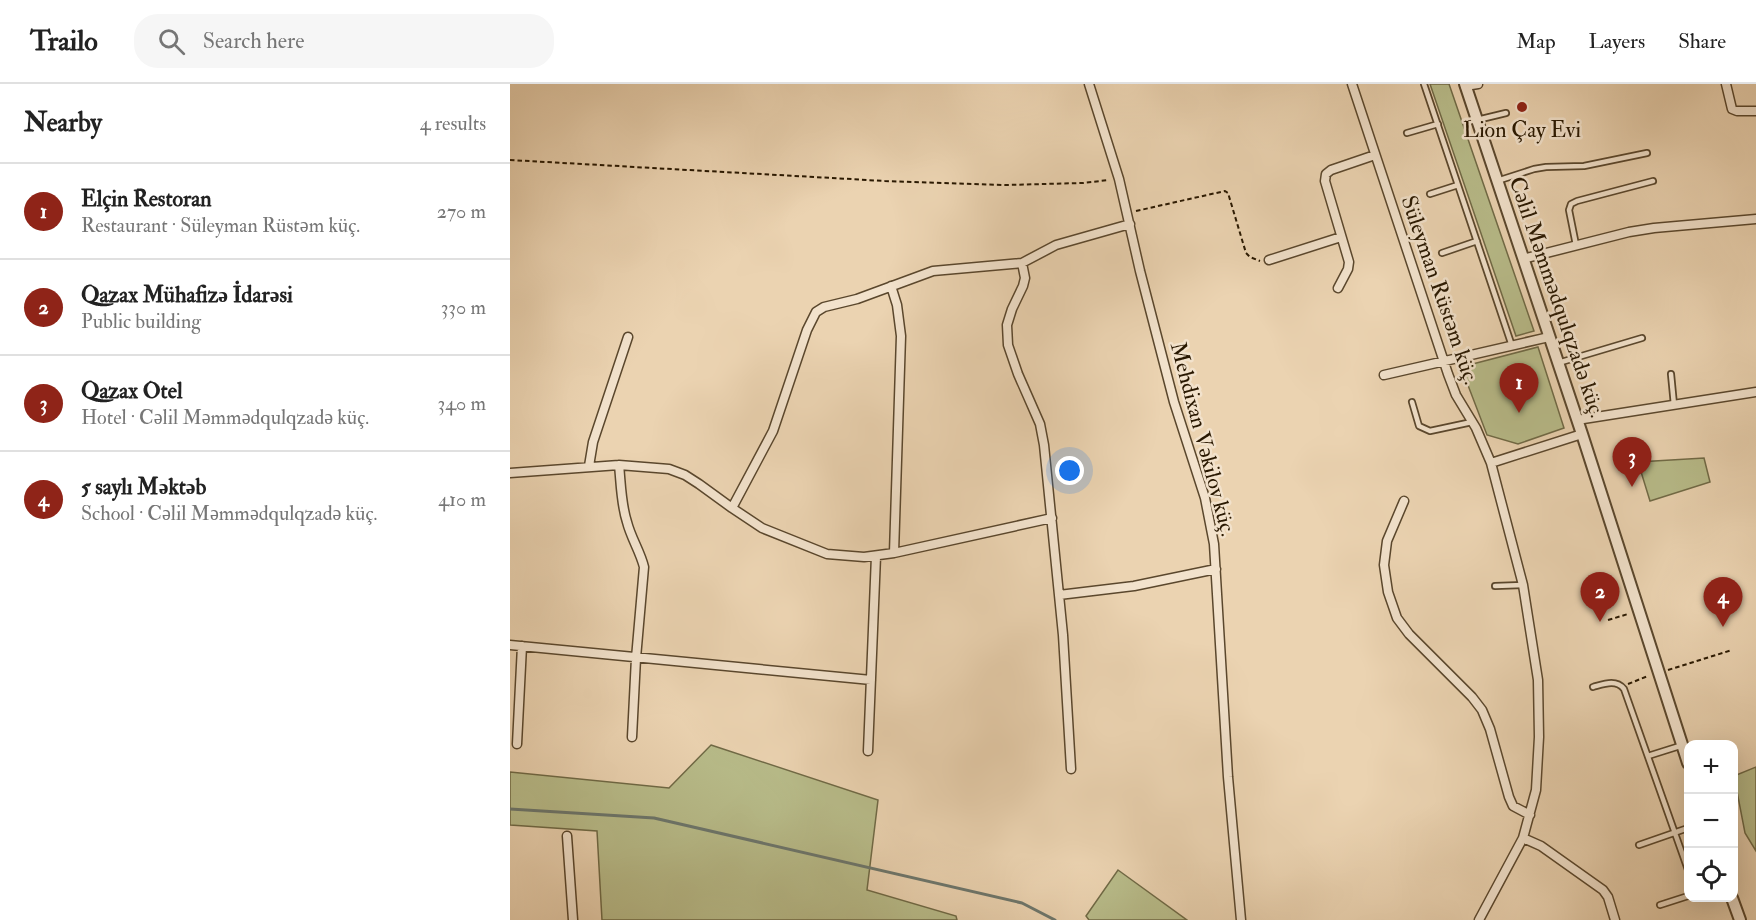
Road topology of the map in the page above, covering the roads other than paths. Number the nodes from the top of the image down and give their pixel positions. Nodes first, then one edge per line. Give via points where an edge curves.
1 (1089, 84) edge
2 (1352, 84) edge
3 (1424, 84) edge
4 (1478, 84) edge
5 (1725, 84) edge
6 (1465, 85) edge
7 (1756, 111) edge
8 (1506, 113) dead end
9 (1477, 120) junction
10 (1438, 124) junction
11 (1407, 133) dead end
12 (1647, 153) dead end
13 (1376, 155) junction
14 (1497, 181) junction
15 (1653, 181) dead end
16 (1458, 185) junction
17 (1430, 194) dead end
18 (1756, 219) edge
19 (1130, 224) junction
20 (1341, 237) junction
21 (1477, 241) junction
22 (1576, 245) junction
23 (1442, 253) dead end
24 (1523, 259) junction
25 (1269, 260) road end
26 (1022, 263) junction
27 (891, 286) junction
28 (1338, 288) dead end
29 (628, 337) dead end
30 (1549, 337) junction
31 (1642, 338) dead end
32 (1512, 346) junction
33 (1444, 362) junction
34 (1558, 363) junction
35 (1671, 374) dead end
36 (1384, 375) dead end
37 (1756, 392) edge
38 (1412, 402) dead end
39 (1674, 405) junction
40 (1577, 420) junction
41 (1472, 422) junction
42 (1582, 434) junction
43 (1491, 464) junction
44 (620, 465) junction
45 (588, 466) junction
46 (510, 473) edge
47 (1404, 501) dead end
48 (732, 508) junction
49 (1052, 518) junction
50 (894, 553) junction
51 (876, 556) junction
52 (1216, 569) junction
53 (1523, 585) junction
54 (1495, 586) dead end
55 (1059, 595) junction
56 (510, 645) edge
57 (522, 646) junction
58 (636, 658) junction
59 (871, 680) junction
60 (1593, 687) dead end
61 (632, 737) dead end
62 (517, 744) dead end
63 (1683, 745) junction
64 (1684, 748) edge
65 (868, 752) dead end
66 (1648, 756) junction
67 (1071, 769) dead end
68 (1530, 816) junction
69 (1684, 830) edge
70 (1676, 833) junction
71 (567, 836) dead end
72 (1523, 838) junction
73 (1640, 845) dead end
74 (1684, 856) edge
75 (1684, 898) edge
76 (1734, 902) edge
77 (1660, 905) dead end
78 (573, 920) edge
79 (1241, 920) edge
80 (1479, 920) edge
81 (1615, 920) edge
82 (1740, 920) edge

1 - 19 street, Mehdixan Vəkilov küç.
2 - 13 street, Süleyman Rüstəm küç.
3 - 10 lane
4 - 6 street
5 - 7 street via 1732,109
6 - 9 street, Cəlil Məmmədqulqzadə küç.
8 - 9 lane
9 - 14 street, Cəlil Məmmədqulqzadə küç.
10 - 11 lane
10 - 16 lane
12 - 14 lane via 1584,166 1546,166
13 - 20 street via 1326,174
13 - 33 street, Süleyman Rüstəm küç.
14 - 24 street, Cəlil Məmmədqulqzadə küç.
15 - 22 lane via 1572,204 1569,210
16 - 17 lane
16 - 21 lane
18 - 22 street via 1654,228
19 - 26 street via 1056,245
19 - 52 street, Mehdixan Vəkilov küç. via 1174,402 1205,498
20 - 25 street
20 - 28 street via 1348,269
21 - 23 lane
21 - 32 lane
22 - 24 street
24 - 30 street, Cəlil Məmmədqulqzadə küç.
26 - 27 street via 933,271
26 - 49 street via 1025,278 1007,325 1008,345 1040,424
27 - 48 street via 816,312 773,431
27 - 50 street via 901,336
29 - 45 street via 592,442
30 - 32 street
30 - 34 street, Cəlil Məmmədqulqzadə küç.
31 - 34 lane
32 - 33 street
33 - 36 street
33 - 41 street, Süleyman Rüstəm küç. via 1456,395
34 - 40 street, Cəlil Məmmədqulqzadə küç.
35 - 39 lane
37 - 39 street
38 - 41 lane via 1419,426 1430,431
39 - 40 street
40 - 42 street, Cəlil Məmmədqulqzadə küç.
41 - 43 street, Süleyman Rüstəm küç.
42 - 43 street
42 - 63 street, Cəlil Məmmədqulqzadə küç.
43 - 53 street, Süleyman Rüstəm küç.
44 - 45 street
44 - 48 street via 669,469 692,479
44 - 58 street via 626,521 644,567
45 - 46 street
47 - 68 street via 1387,541 1384,565 1397,618 1482,710 1509,797 1514,806
48 - 51 street via 762,528 827,554
49 - 50 street
49 - 55 street
50 - 51 street
51 - 59 street
52 - 55 street via 1134,586
52 - 79 street, Mehdixan Vəkilov küç.
53 - 54 lane
53 - 68 street, Süleyman Rüstəm küç. via 1538,680 1536,790
55 - 67 street
56 - 57 street
57 - 58 street
57 - 62 street
58 - 59 street
58 - 61 street
59 - 65 street
60 - 66 lane via 1614,682 1624,689
63 - 64 street, Cəlil Məmmədqulqzadə küç.
63 - 66 lane
66 - 70 lane
68 - 72 street, Süleyman Rüstəm küç.
69 - 70 lane
70 - 73 lane
70 - 74 lane
71 - 78 street
72 - 80 street, Süleyman Rüstəm küç.
72 - 81 street via 1603,890
75 - 77 lane
76 - 82 street

